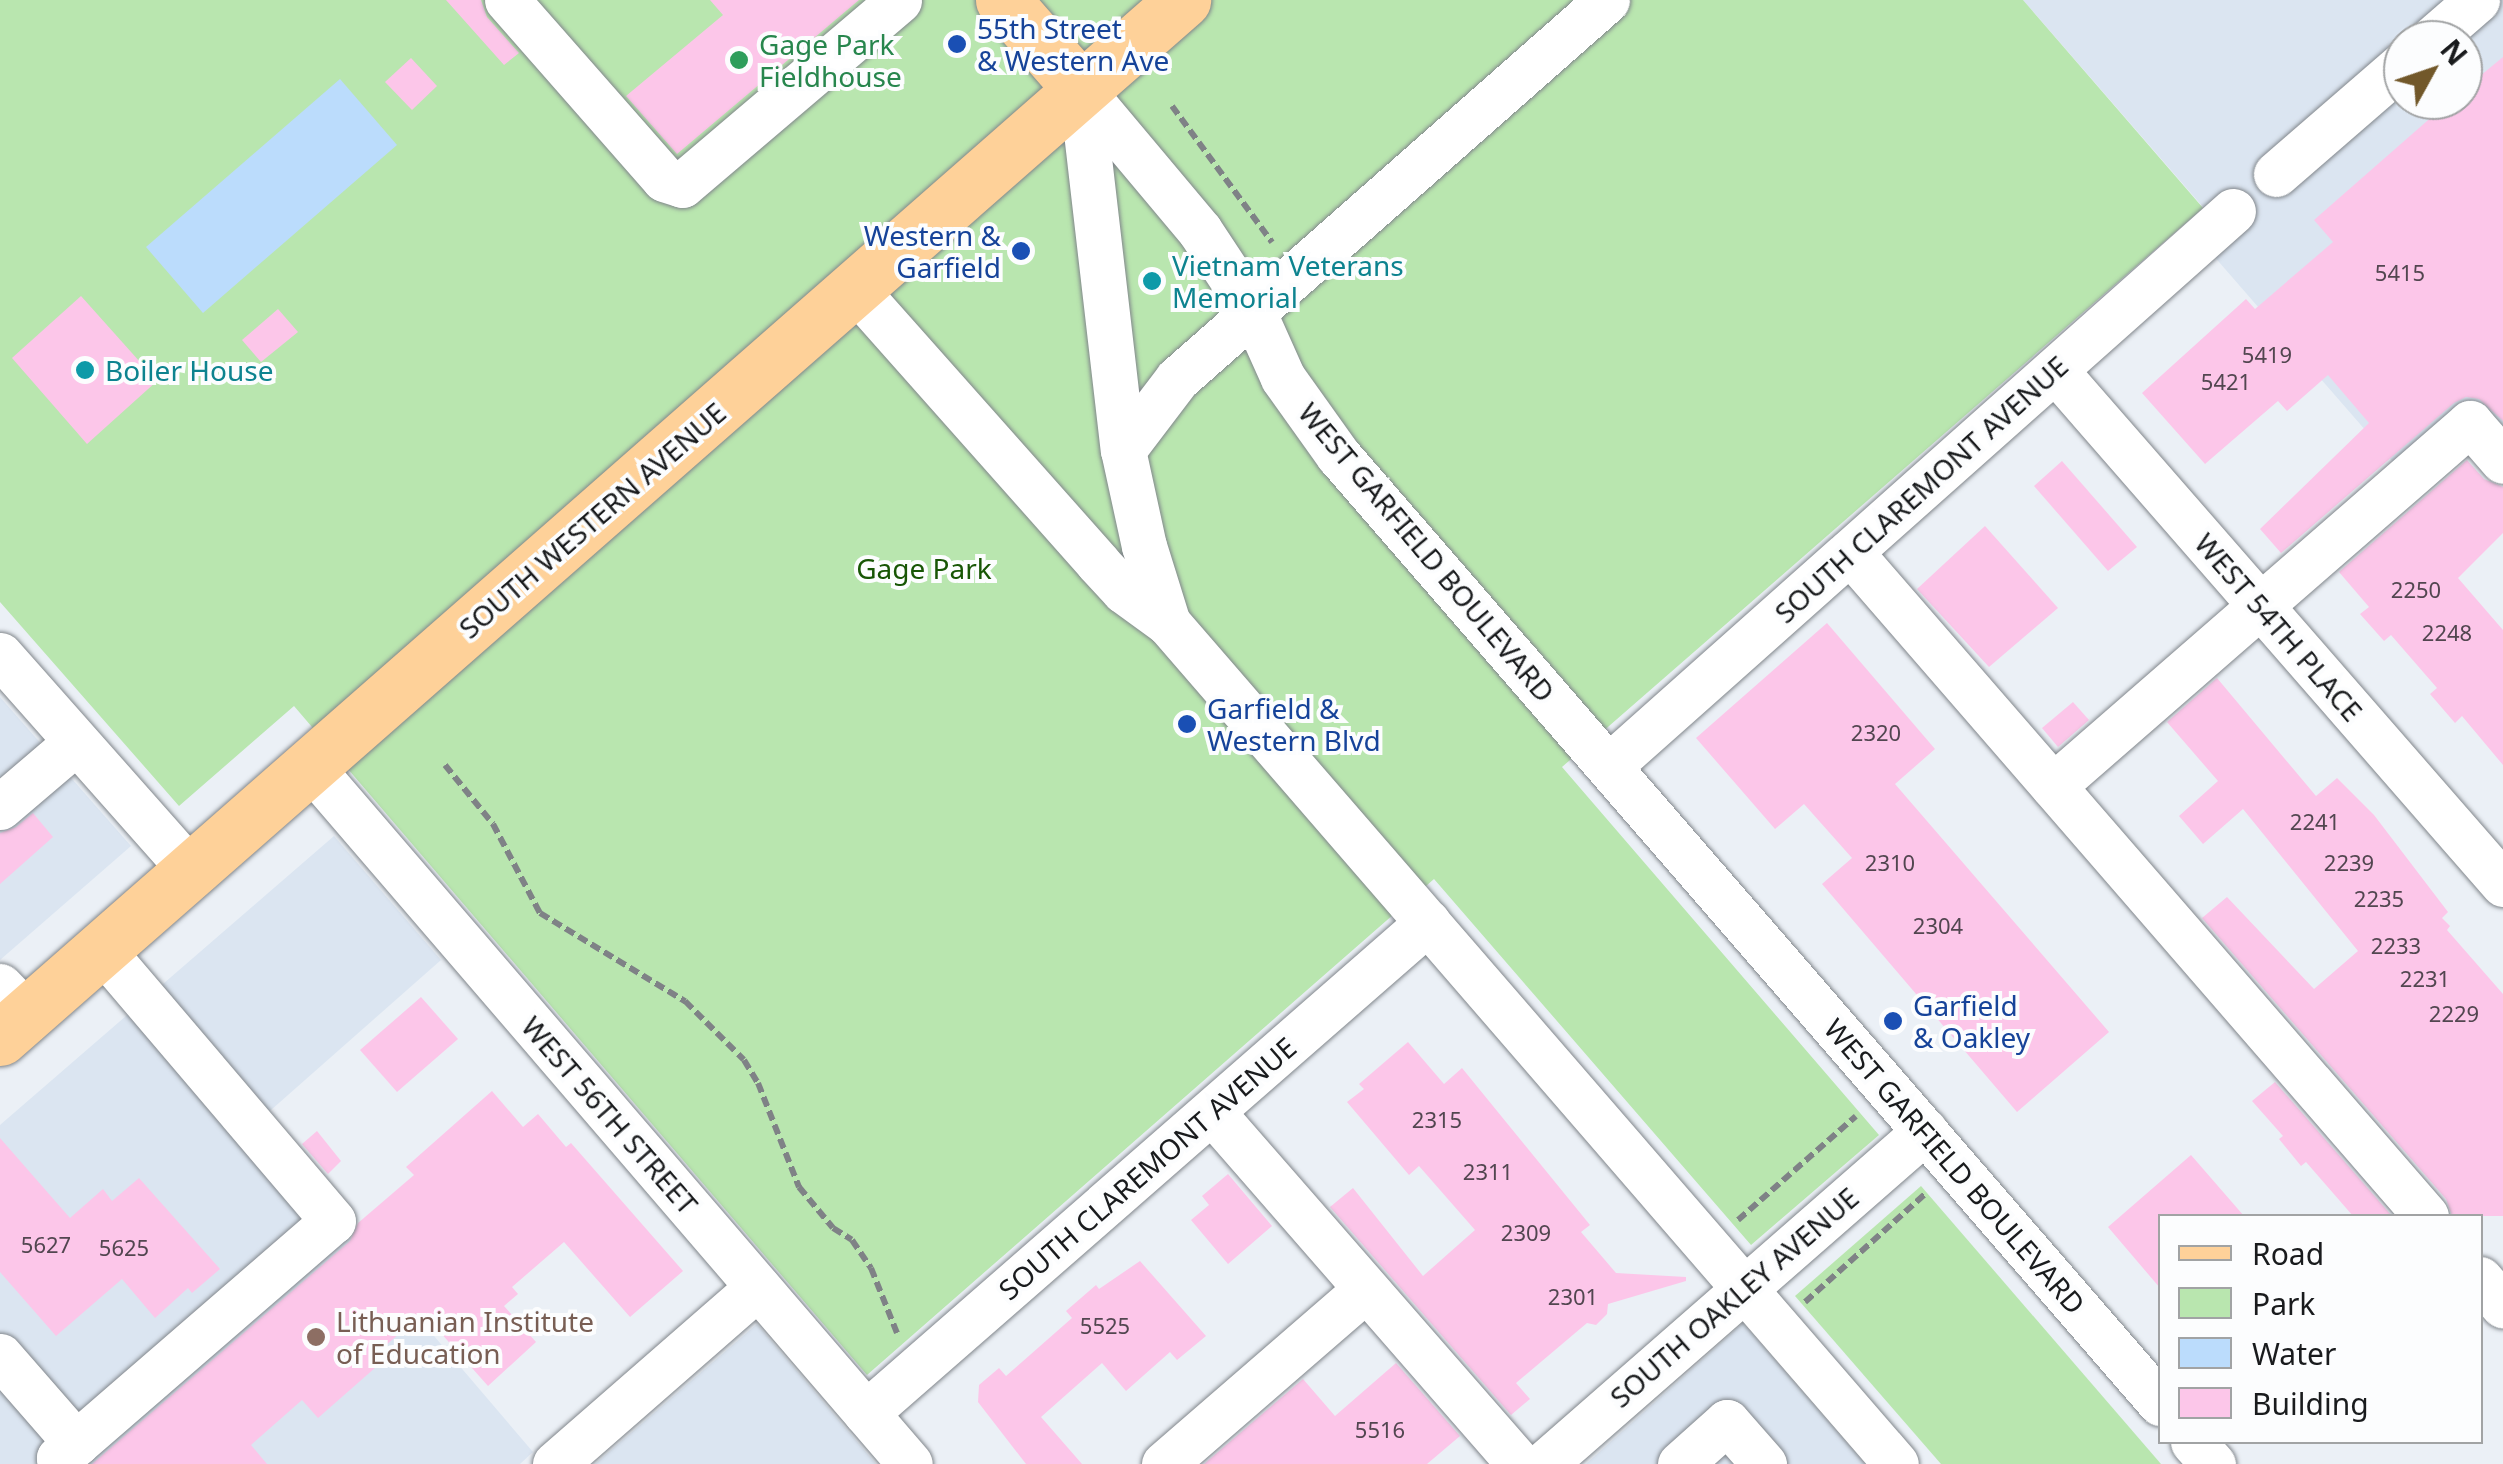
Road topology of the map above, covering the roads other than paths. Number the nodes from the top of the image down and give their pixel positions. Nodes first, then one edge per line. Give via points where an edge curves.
1 (508, 0) edge
2 (899, 0) edge
3 (1003, 0) edge
4 (1183, 0) edge
5 (1607, 0) edge
6 (2478, 0) edge
7 (2454, 20) edge
8 (2383, 81) edge
9 (1081, 88) junction
10 (2276, 174) dead end
11 (2232, 212) dead end
12 (856, 290) junction
13 (1253, 312) junction
14 (2055, 370) junction
15 (1123, 450) junction
16 (2503, 460) edge
17 (1850, 552) junction
18 (2260, 605) junction
19 (1168, 623) junction
20 (3, 665) edge
21 (76, 742) junction
22 (310, 766) junction
23 (1609, 766) junction
24 (9, 782) edge
25 (2053, 786) junction
26 (190, 870) junction
27 (2503, 884) edge
28 (1428, 922) junction
29 (101, 948) junction
30 (9, 1013) edge
31 (1212, 1112) junction
32 (1925, 1131) junction
33 (2424, 1214) edge
34 (2483, 1282) edge
35 (758, 1288) junction
36 (1366, 1289) junction
37 (1744, 1289) junction
38 (2503, 1305) edge
39 (0, 1356) edge
40 (2158, 1402) edge
41 (866, 1413) junction
42 (2196, 1444) edge
43 (70, 1454) edge
44 (1561, 1459) edge
45 (555, 1464) edge
46 (910, 1464) edge
47 (1164, 1464) edge
48 (1519, 1464) edge
49 (1680, 1464) edge
50 (1764, 1464) edge
51 (1896, 1464) edge
52 (2213, 1464) edge

1 - 2 street via 664,179 682,185
3 - 9 main road
4 - 9 main road, SOUTH WESTERN AVENUE
5 - 13 street
6 - 7 street
8 - 10 street
9 - 12 main road, SOUTH WESTERN AVENUE
9 - 13 street, WEST GARFIELD BOULEVARD via 1200,230
9 - 15 street
11 - 14 street, SOUTH CLAREMONT AVENUE
12 - 19 street via 1098,564
12 - 22 main road, SOUTH WESTERN AVENUE
13 - 15 street via 1177,378
13 - 23 street, WEST GARFIELD BOULEVARD via 1309,418
14 - 17 street, SOUTH CLAREMONT AVENUE
14 - 18 street, WEST 54TH PLACE
15 - 19 street
16 - 18 street via 2470,423
17 - 23 street, SOUTH CLAREMONT AVENUE
17 - 25 street
18 - 25 street
18 - 27 street, WEST 54TH PLACE
19 - 28 street
20 - 21 street
21 - 24 street
21 - 26 street
22 - 26 main road, SOUTH WESTERN AVENUE
22 - 35 street, WEST 56TH STREET
23 - 32 street, WEST GARFIELD BOULEVARD
25 - 33 street
26 - 29 main road, SOUTH WESTERN AVENUE
28 - 31 street, SOUTH CLAREMONT AVENUE
28 - 37 street
29 - 30 main road, SOUTH WESTERN AVENUE
29 - 43 street via 334,1221
31 - 36 street
31 - 41 street, SOUTH CLAREMONT AVENUE
32 - 37 street, SOUTH OAKLEY AVENUE
32 - 40 street, WEST GARFIELD BOULEVARD
34 - 38 street
35 - 41 street, WEST 56TH STREET
35 - 45 street
36 - 47 street
36 - 48 street
37 - 44 street, SOUTH OAKLEY AVENUE
37 - 51 street
39 - 43 street
41 - 46 street, WEST 56TH STREET
42 - 52 street
49 - 50 street via 1727,1422

